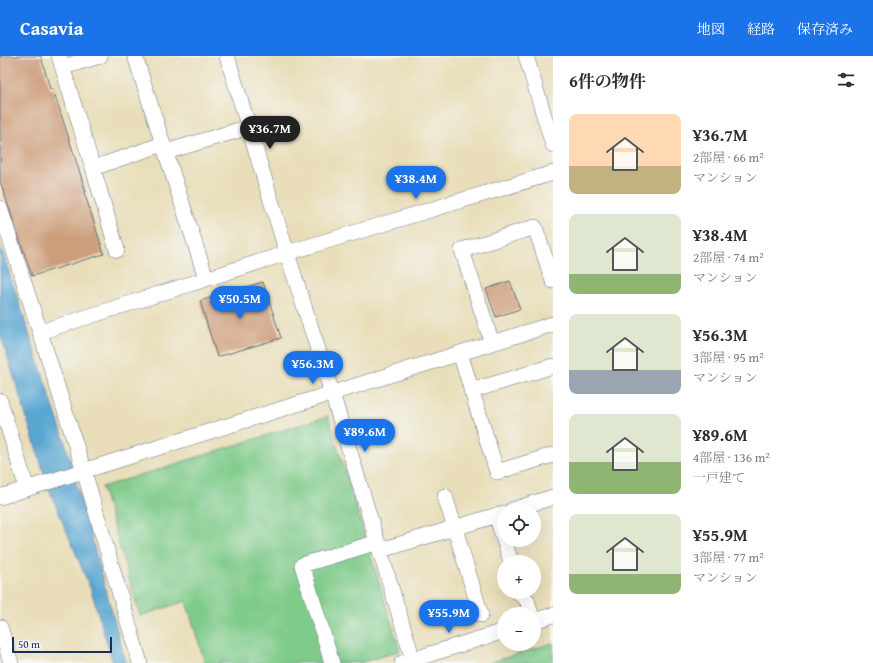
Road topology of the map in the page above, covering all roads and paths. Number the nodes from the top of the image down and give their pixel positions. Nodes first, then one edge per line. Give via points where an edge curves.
1 (100, 56) edge
2 (135, 56) edge
3 (227, 56) edge
4 (526, 56) edge
5 (61, 61) edge
6 (249, 127) junction
7 (553, 145) edge
8 (164, 148) junction
9 (93, 168) junction
10 (553, 173) edge
11 (0, 208) edge
12 (117, 250) dead end
13 (287, 253) junction
14 (206, 278) junction
15 (553, 281) edge
16 (553, 324) edge
17 (40, 332) junction
18 (492, 343) junction
19 (460, 353) junction
20 (553, 366) edge
21 (472, 391) junction
22 (332, 393) junction
23 (0, 401) edge
24 (553, 455) edge
25 (82, 472) junction
26 (27, 489) junction
27 (445, 496) dead end
28 (0, 497) edge
29 (553, 498) edge
30 (536, 503) edge
31 (497, 515) edge
32 (454, 528) junction
33 (379, 546) junction
34 (481, 615) dead end
35 (553, 615) edge
36 (541, 619) edge
37 (0, 627) edge
38 (497, 633) edge
39 (410, 662) edge
40 (11, 663) edge
41 (140, 663) edge
42 (332, 663) edge

1 - 5 street
2 - 8 street
3 - 6 street
4 - 7 street
5 - 9 street
6 - 8 street
6 - 13 street
8 - 9 street
8 - 14 street
9 - 12 street
10 - 13 street
11 - 17 street
13 - 14 street
13 - 22 street
14 - 17 street
15 - 18 street via 535,227 462,250
16 - 18 street
17 - 25 street
18 - 19 street
19 - 21 street
19 - 22 street
20 - 21 street
21 - 24 street via 497,472
22 - 25 street
22 - 33 street
23 - 26 street
25 - 26 street
25 - 41 street
26 - 28 street
27 - 32 street
29 - 30 street
31 - 32 street
32 - 33 street
32 - 34 street
33 - 39 street
33 - 42 street via 302,565
35 - 36 street
37 - 40 street
38 - 39 street

